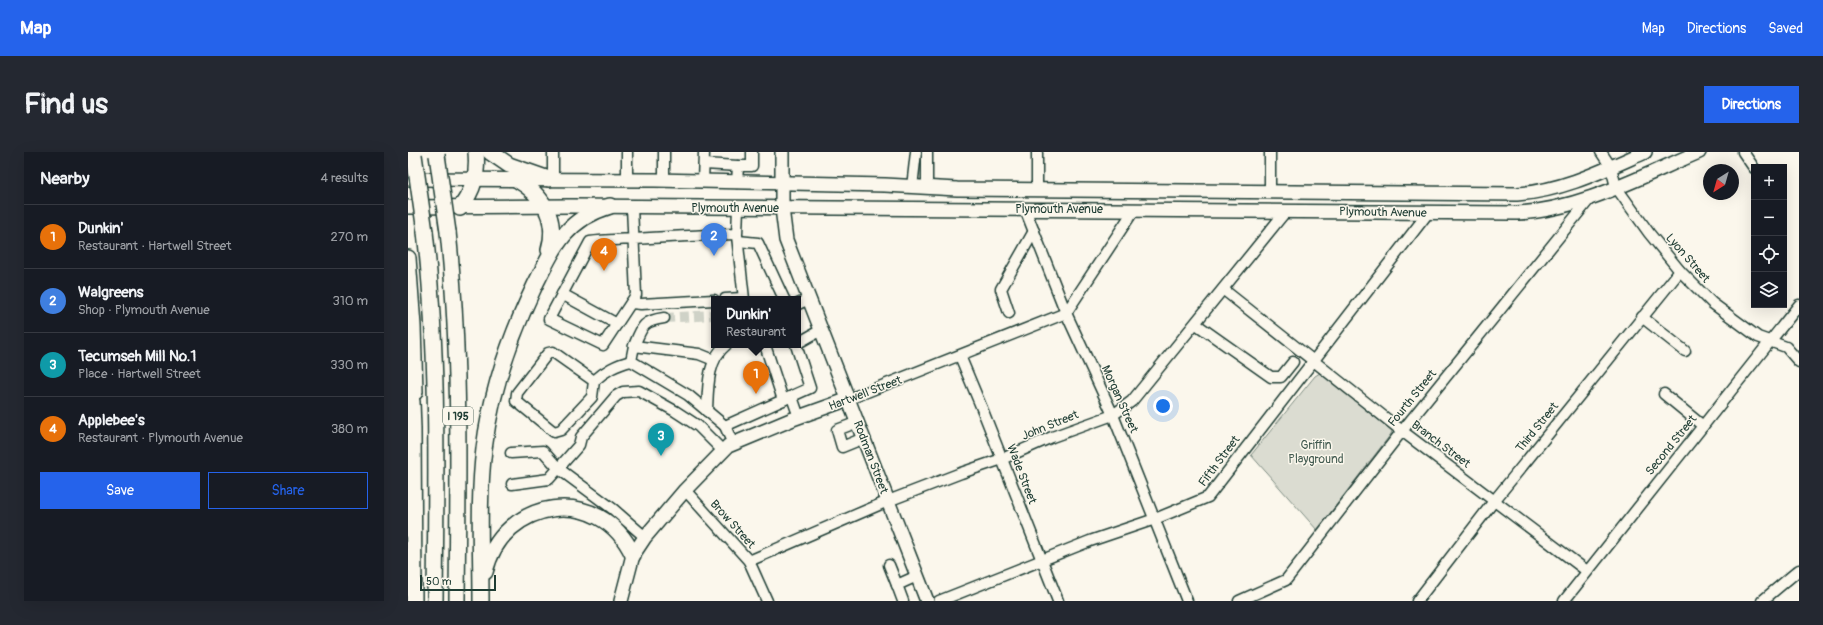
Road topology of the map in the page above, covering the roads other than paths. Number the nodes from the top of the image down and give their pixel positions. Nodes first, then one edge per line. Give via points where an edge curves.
1 (476, 152) edge
2 (490, 152) edge
3 (553, 152) edge
4 (627, 152) edge
5 (664, 152) edge
6 (704, 152) edge
7 (752, 152) edge
8 (782, 152) edge
9 (916, 152) edge
10 (927, 152) edge
11 (1037, 152) edge
12 (1270, 152) edge
13 (1601, 152) edge
14 (1645, 152) edge
15 (1699, 152) edge
16 (1743, 152) edge
17 (414, 154) edge
18 (437, 154) edge
19 (704, 164) junction
20 (1751, 164) edge
21 (738, 166) junction
22 (1611, 167) junction
23 (408, 179) edge
24 (476, 179) junction
25 (516, 179) junction
26 (551, 179) junction
27 (627, 180) junction
28 (664, 180) junction
29 (703, 182) junction
30 (738, 183) junction
31 (781, 184) junction
32 (912, 186) junction
33 (1616, 187) junction
34 (927, 188) junction
35 (1037, 190) junction
36 (1270, 192) junction
37 (1593, 196) junction
38 (546, 206) junction
39 (610, 206) junction
40 (408, 207) edge
41 (632, 207) junction
42 (460, 208) junction
43 (738, 208) junction
44 (782, 208) junction
45 (1025, 209) junction
46 (1134, 210) junction
47 (1286, 211) junction
48 (1428, 213) junction
49 (1034, 231) junction
50 (738, 238) junction
51 (634, 239) junction
52 (408, 258) edge
53 (543, 268) junction
54 (1680, 271) junction
55 (1224, 290) junction
56 (562, 294) junction
57 (744, 296) edge
58 (783, 296) edge
59 (711, 300) edge
60 (804, 302) edge
61 (631, 303) junction
62 (1799, 305) edge
63 (1010, 313) dead end
64 (1066, 313) junction
65 (1642, 317) junction
66 (664, 318) tunnel mouth
67 (617, 324) junction
68 (1196, 324) junction
69 (822, 330) junction
70 (1772, 341) junction
71 (801, 342) edge
72 (634, 346) junction
73 (724, 348) edge
74 (765, 348) edge
75 (798, 348) edge
76 (1685, 351) dead end
77 (960, 356) junction
78 (1798, 358) edge
79 (714, 360) junction
80 (1314, 360) junction
81 (632, 361) junction
82 (1293, 362) dead end
83 (408, 380) edge
84 (594, 381) junction
85 (1664, 394) dead end
86 (787, 398) junction
87 (849, 399) junction
88 (707, 411) junction
89 (1113, 415) junction
90 (799, 417) junction
91 (858, 422) junction
92 (725, 426) junction
93 (1703, 426) junction
94 (413, 429) junction
95 (1402, 431) junction
96 (864, 438) junction
97 (728, 448) junction
98 (511, 453) dead end
99 (1002, 459) junction
100 (559, 469) junction
101 (512, 484) dead end
102 (685, 490) junction
103 (413, 499) junction
104 (888, 501) junction
105 (1494, 501) junction
106 (1155, 519) junction
107 (408, 538) edge
108 (645, 538) junction
109 (633, 555) junction
110 (749, 561) junction
111 (1042, 561) junction
112 (889, 565) dead end
113 (1799, 570) edge
114 (1587, 571) junction
115 (917, 576) junction
116 (897, 585) junction
117 (481, 599) edge
118 (414, 601) edge
119 (435, 601) edge
120 (457, 601) edge
121 (621, 601) edge
122 (767, 601) edge
123 (903, 601) edge
124 (927, 601) edge
125 (939, 601) edge
126 (1058, 601) edge
127 (1187, 601) edge
128 (1239, 601) edge
129 (1417, 601) edge
130 (1564, 601) edge
131 (1762, 601) edge

1 - 24 highway
2 - 26 highway via 509,165
3 - 26 street
4 - 27 street
5 - 28 street
6 - 19 street
7 - 21 street via 752,166
8 - 31 main road, Rodman Street
9 - 32 street
10 - 34 street
11 - 35 street
12 - 36 street
13 - 22 street, Lyon Street
14 - 22 main road, Plymouth Avenue
15 - 33 main road, Plymouth Avenue
16 - 20 street
17 - 119 highway, I 195, bridge via 425,232 435,370
18 - 120 highway, I 195, bridge via 448,232 458,375
19 - 21 street
19 - 29 street
21 - 30 street
22 - 33 street, Lyon Street
22 - 36 main road, Plymouth Avenue via 1564,186 1526,193
23 - 24 main road, Plymouth Avenue
24 - 25 main road, Plymouth Avenue
24 - 42 highway
25 - 26 main road, Plymouth Avenue
25 - 38 highway via 536,194
26 - 27 main road, Plymouth Avenue
27 - 28 main road, Plymouth Avenue
28 - 29 main road, Plymouth Avenue
29 - 30 main road, Plymouth Avenue
30 - 31 main road, Plymouth Avenue
31 - 32 main road, Plymouth Avenue
31 - 44 main road, Rodman Street
32 - 34 main road, Plymouth Avenue
33 - 37 main road, Plymouth Avenue
33 - 54 street, Lyon Street
34 - 35 main road, Plymouth Avenue
35 - 36 main road, Plymouth Avenue
37 - 48 main road, Plymouth Avenue via 1560,207 1529,212
37 - 95 street, Fourth Street
38 - 39 main road, Plymouth Avenue
38 - 42 main road, Plymouth Avenue
38 - 53 highway via 551,219 552,234
39 - 41 main road, Plymouth Avenue
39 - 53 highway via 588,215 568,230
40 - 42 main road, Plymouth Avenue
41 - 43 main road, Plymouth Avenue
41 - 51 street
43 - 44 main road, Plymouth Avenue
43 - 50 street
44 - 45 main road, Plymouth Avenue
44 - 60 main road, Rodman Street via 786,240
45 - 46 main road, Plymouth Avenue
45 - 49 street, Morgan Street
46 - 47 main road, Plymouth Avenue
46 - 64 street
47 - 48 main road, Plymouth Avenue
47 - 55 street, John Street
48 - 80 street, Fifth Street
49 - 63 street via 1001,289
49 - 64 street, Morgan Street
50 - 51 street
50 - 57 street
50 - 58 street via 758,243
51 - 56 street via 590,242
51 - 61 street via 636,295
52 - 94 highway via 414,346
53 - 117 highway via 508,348 495,389 486,431 481,487
54 - 65 street, Third Street
54 - 70 street, Lyon Street via 1712,303 1758,337
55 - 68 street, John Street
55 - 80 street, Branch Street
56 - 67 street
56 - 67 street via 550,319 604,345
59 - 61 street
60 - 69 main road, Rodman Street
61 - 67 street
62 - 70 street, Second Street
64 - 77 street, Hartwell Street
64 - 89 street, Morgan Street
65 - 76 street
65 - 105 street, Third Street
66 - 72 street via 650,320 641,327
68 - 82 street via 1271,377 1281,377
68 - 89 street, John Street via 1132,401
69 - 71 street
69 - 87 main road, Rodman Street
70 - 78 street, Lyon Street via 1786,347
70 - 93 street, Second Street
72 - 79 street via 699,354
72 - 81 street
73 - 79 street
74 - 86 street
75 - 86 street via 810,388
77 - 87 street, Hartwell Street
77 - 99 street, Wade Street
79 - 88 street via 709,377
80 - 95 street, Branch Street
80 - 106 street, Fifth Street via 1208,497
81 - 84 street via 603,372
81 - 88 street via 688,395
83 - 94 highway
84 - 84 street via 553,352 548,353 517,393 516,401 554,432 562,430 592,397
85 - 93 street
86 - 90 street
86 - 92 street
87 - 90 main road, Hartwell Street
87 - 91 main road, Rodman Street
88 - 92 street
89 - 99 street, John Street via 1052,437
89 - 106 street, Morgan Street
90 - 97 main road, Hartwell Street
91 - 96 main road, Rodman Street
91 - 96 street via 837,430 842,447
92 - 97 street
93 - 114 street, Second Street
94 - 103 highway
95 - 105 street, Branch Street
95 - 128 street, Fourth Street via 1286,580
96 - 104 main road, Rodman Street
97 - 100 street via 675,411 639,391 623,392 616,396 581,437 579,445
97 - 102 main road, Hartwell Street
98 - 100 street via 543,451
99 - 104 street, John Street
99 - 111 street, Wade Street
100 - 101 street via 549,479
100 - 108 street via 613,509
102 - 108 main road, Hartwell Street
102 - 110 street, Brow Street
103 - 107 highway
103 - 118 highway
104 - 110 street, John Street
104 - 115 main road, Rodman Street
105 - 114 street, Branch Street
105 - 129 street, Third Street
106 - 111 street, Fifth Street via 1090,541
106 - 127 street, Morgan Street
108 - 109 main road, Hartwell Street
109 - 117 highway via 621,536 597,515 569,508 543,511 528,516 516,524 497,543 486,568
109 - 121 main road, Hartwell Street
110 - 122 street, Brow Street
111 - 125 street, Fifth Street
111 - 126 street, Wade Street
112 - 116 street
113 - 131 street
114 - 130 street, Second Street
115 - 116 street
115 - 124 main road, Rodman Street
116 - 123 street

